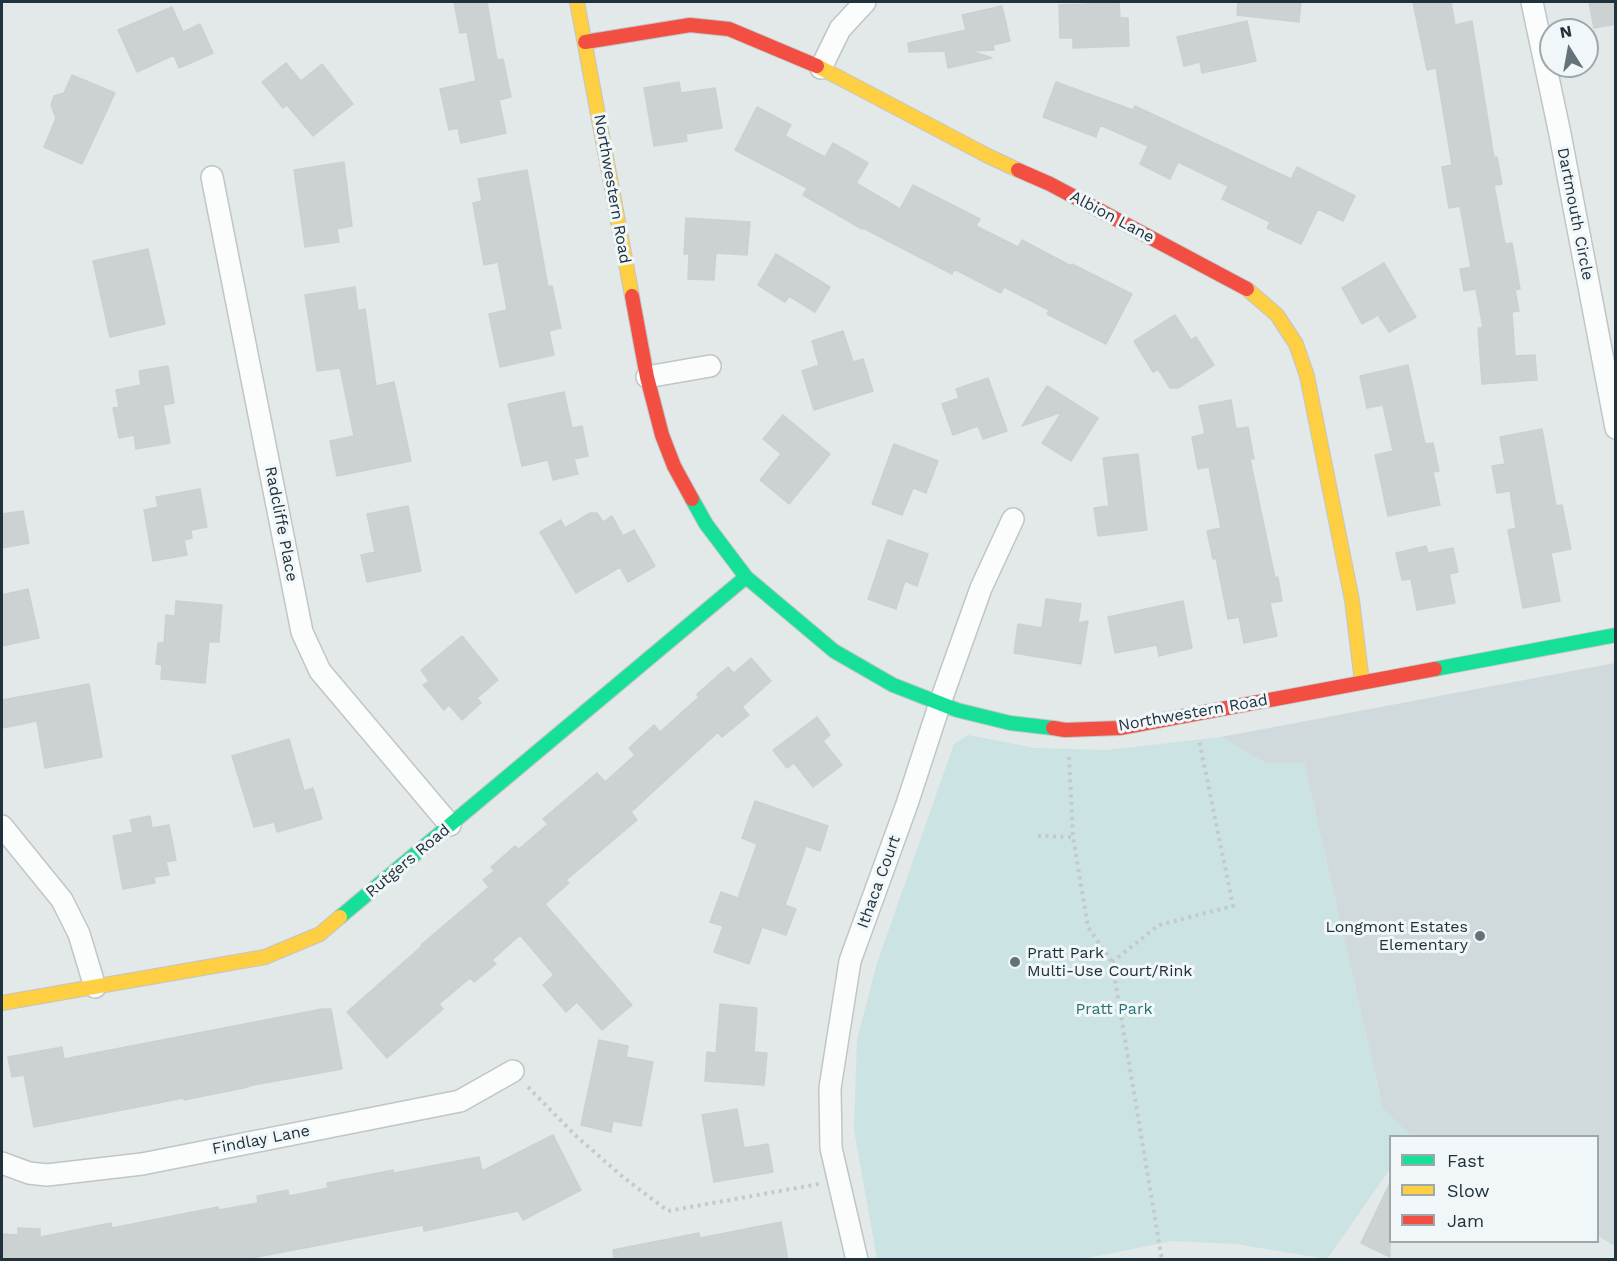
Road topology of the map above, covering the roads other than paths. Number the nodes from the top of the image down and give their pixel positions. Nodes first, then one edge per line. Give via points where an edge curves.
1 (577, 2) edge
2 (865, 2) edge
3 (1532, 2) edge
4 (585, 42) junction
5 (821, 68) junction
6 (212, 177) dead end
7 (710, 366) dead end
8 (647, 377) junction
9 (1616, 428) edge
10 (1013, 519) dead end
11 (746, 576) junction
12 (1616, 635) edge
13 (1362, 682) junction
14 (940, 704) junction
15 (450, 825) junction
16 (2, 826) edge
17 (95, 987) junction
18 (2, 1003) edge
19 (513, 1071) road end
20 (2, 1163) edge
21 (857, 1260) edge

1 - 4 street, Northwestern Road
2 - 5 street via 840,29
3 - 9 street, Dartmouth Circle
4 - 5 street, Albion Lane via 690,25 729,29
4 - 8 street, Northwestern Road
5 - 13 street, Albion Lane via 1204,265 1252,292 1277,315 1296,344 1307,376 1352,600
6 - 15 street, Radcliffe Place via 302,632 320,671
7 - 8 street
8 - 11 street, Northwestern Road via 674,466 706,524
10 - 14 street, Ithaca Court via 981,588
11 - 14 street, Northwestern Road via 834,651 892,685
11 - 15 street, Rutgers Road
12 - 13 street, Northwestern Road
13 - 14 street, Northwestern Road via 1120,728 1065,729 1010,723
14 - 21 street, Ithaca Court via 850,961 830,1088 831,1148
15 - 17 street, Rutgers Road via 320,934 265,957
16 - 17 street via 62,900 79,934
17 - 18 street, Rutgers Road
19 - 20 street, Findlay Lane via 460,1101 142,1164 46,1175

